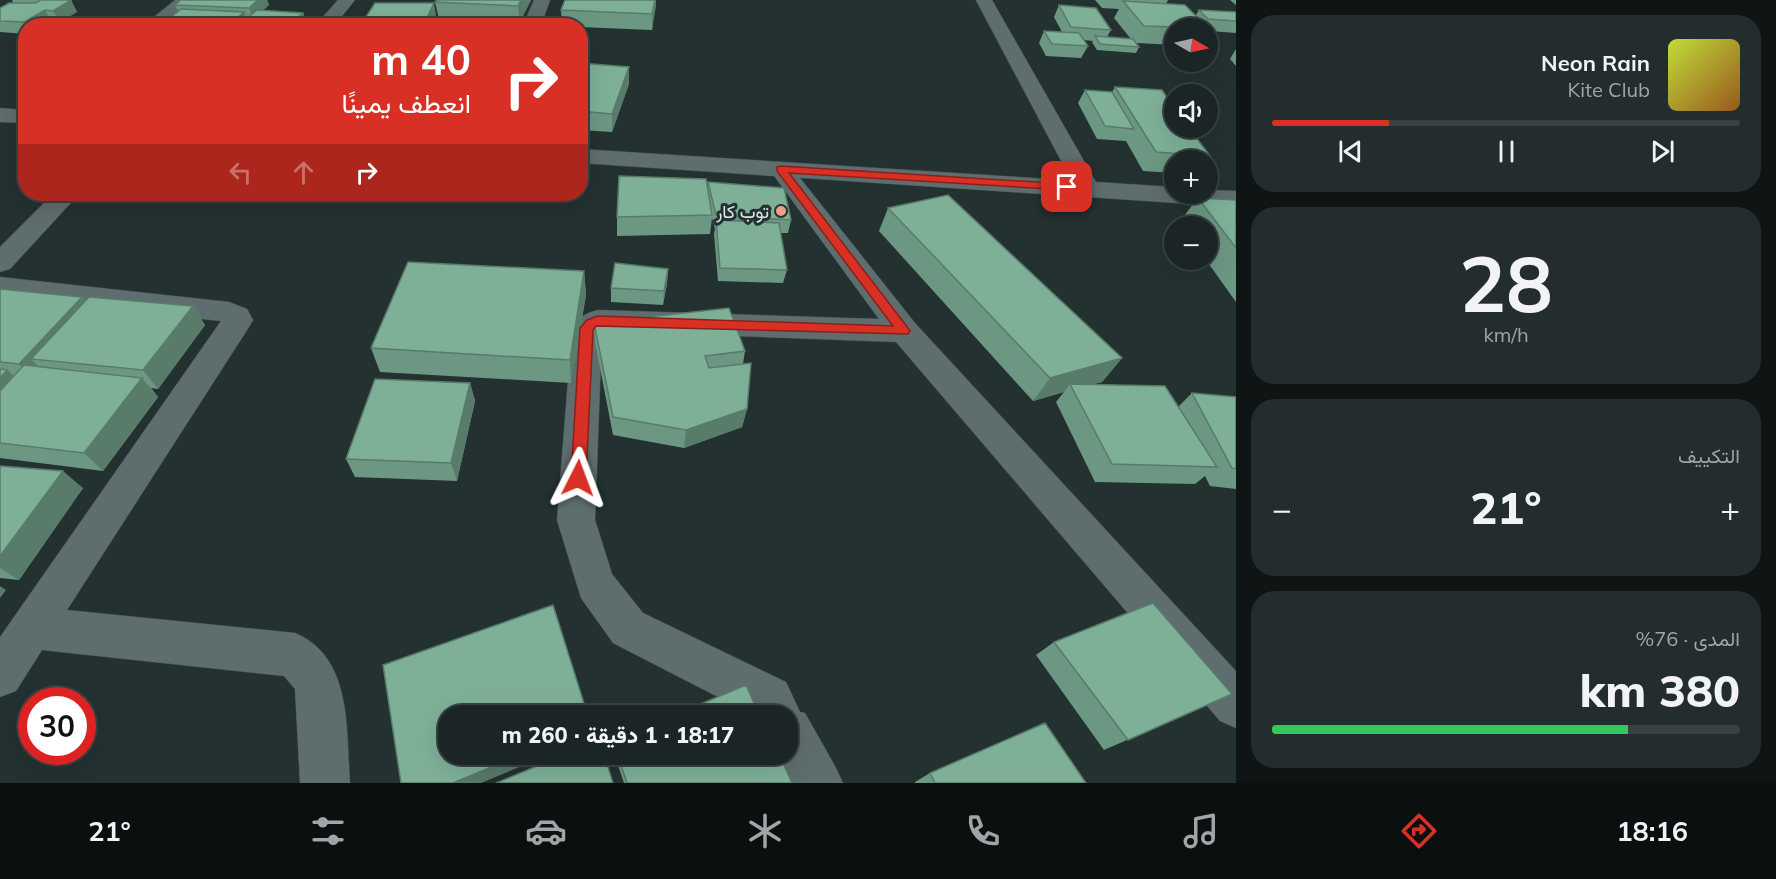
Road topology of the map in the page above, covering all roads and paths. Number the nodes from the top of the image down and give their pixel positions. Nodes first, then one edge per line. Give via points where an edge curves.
1 (186, 0) edge
2 (347, 0) edge
3 (542, 0) edge
4 (984, 0) edge
5 (162, 18) edge
6 (331, 18) edge
7 (535, 18) edge
8 (0, 115) edge
9 (18, 116) edge
10 (588, 157) edge
11 (781, 169) junction
12 (1088, 189) junction
13 (1236, 199) edge
14 (60, 201) edge
15 (0, 263) edge
16 (0, 287) edge
17 (903, 331) junction
18 (34, 628) junction
19 (0, 675) edge
20 (773, 705) edge
21 (1236, 705) edge
22 (798, 748) edge
23 (325, 783) edge
24 (818, 783) edge

1 - 5 street
2 - 6 street
3 - 7 street
4 - 12 street
8 - 9 street
10 - 11 street
11 - 12 street
11 - 17 street
12 - 13 street
14 - 15 street
16 - 18 street via 229,312 238,320
17 - 20 street via 598,320 586,328 576,520 595,584 628,628 770,699
17 - 21 street
18 - 19 street
18 - 23 street via 294,655 315,679 321,709
22 - 24 street

